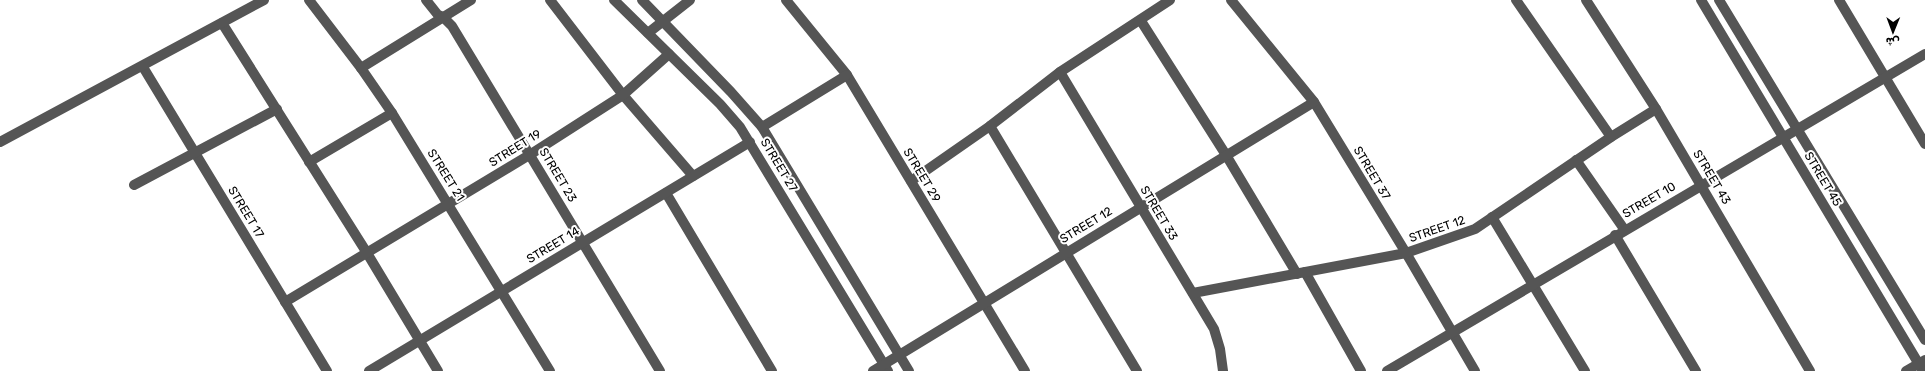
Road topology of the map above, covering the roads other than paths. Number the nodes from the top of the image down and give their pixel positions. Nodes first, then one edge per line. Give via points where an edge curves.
1 (264, 0) edge
2 (310, 0) edge
3 (426, 0) edge
4 (471, 0) edge
5 (550, 0) edge
6 (614, 0) edge
7 (642, 0) edge
8 (690, 0) edge
9 (786, 0) edge
10 (1170, 0) edge
11 (1231, 0) edge
12 (1516, 0) edge
13 (1586, 0) edge
14 (1701, 0) edge
15 (1718, 0) edge
16 (1839, 0) edge
17 (443, 17) junction
18 (663, 21) junction
19 (1141, 21) junction
20 (222, 23) junction
21 (648, 33) junction
22 (669, 54) junction
23 (1925, 54) edge
24 (143, 67) junction
25 (361, 68) junction
26 (1060, 72) junction
27 (847, 75) junction
28 (1885, 78) junction
29 (623, 95) junction
30 (1314, 102) junction
31 (277, 109) junction
32 (1656, 109) junction
33 (392, 113) junction
34 (990, 126) junction
35 (762, 127) junction
36 (1797, 130) junction
37 (1611, 137) junction
38 (1784, 138) junction
39 (0, 142) edge
40 (750, 142) junction
41 (1925, 144) edge
42 (195, 153) junction
43 (531, 154) junction
44 (1226, 155) junction
45 (1576, 160) junction
46 (309, 162) junction
47 (693, 176) junction
48 (911, 181) junction
49 (1702, 184) junction
50 (134, 185) dead end
51 (666, 193) junction
52 (449, 204) junction
53 (1141, 207) junction
54 (1492, 216) junction
55 (1624, 230) junction
56 (1615, 235) junction
57 (584, 242) junction
58 (367, 253) junction
59 (1066, 253) junction
60 (1406, 253) junction
61 (1301, 273) junction
62 (1533, 284) junction
63 (502, 291) junction
64 (1193, 293) junction
65 (285, 302) junction
66 (983, 303) junction
67 (1452, 332) junction
68 (1925, 340) edge
69 (420, 341) junction
70 (899, 354) junction
71 (1922, 365) edge
72 (886, 367) edge
73 (327, 371) edge
74 (369, 371) edge
75 (438, 371) edge
76 (550, 371) edge
77 (660, 371) edge
78 (772, 371) edge
79 (872, 371) edge
80 (909, 371) edge
81 (1025, 371) edge
82 (1137, 371) edge
83 (1223, 371) edge
84 (1361, 371) edge
85 (1387, 371) edge
86 (1475, 371) edge
87 (1585, 371) edge
88 (1696, 371) edge
89 (1810, 371) edge
90 (1906, 371) edge

1 - 20 street
2 - 25 street, STREET 21
3 - 17 street, STREET 23 via 438,16
4 - 17 street
5 - 29 street
6 - 21 street, STREET 27
7 - 18 street, STREET 27
8 - 18 street
9 - 27 street, STREET 29
10 - 19 street
11 - 30 street, STREET 37
12 - 37 street
13 - 32 street, STREET 43
14 - 38 street, STREET 45
15 - 36 street, STREET 45
16 - 28 street
17 - 25 street
17 - 43 street, STREET 23 via 452,26
18 - 21 street
18 - 35 street, STREET 27
19 - 26 street
19 - 44 street
20 - 24 street
20 - 31 street
21 - 22 street, STREET 27
22 - 29 street, STREET 19
22 - 40 street, STREET 27 via 720,104 740,126
23 - 28 street, STREET 10
24 - 39 street
24 - 42 street, STREET 17
25 - 33 street, STREET 21
26 - 34 street
26 - 53 street, STREET 33
27 - 35 street
27 - 48 street, STREET 29
28 - 36 street, STREET 10
28 - 41 street
29 - 43 street, STREET 19
29 - 47 street
30 - 44 street, STREET 12
30 - 60 street, STREET 37
31 - 42 street
31 - 46 street
32 - 37 street, STREET 12
32 - 49 street, STREET 43
33 - 46 street
33 - 52 street, STREET 21
34 - 48 street
34 - 59 street
35 - 70 street, STREET 27
36 - 38 street, STREET 10
36 - 68 street, STREET 45
37 - 45 street, STREET 12
38 - 49 street, STREET 10
38 - 71 street, STREET 45
40 - 47 street, STREET 14
40 - 72 street, STREET 27
42 - 50 street
42 - 65 street, STREET 17
43 - 52 street, STREET 19
43 - 57 street, STREET 23
44 - 53 street, STREET 12
44 - 61 street
45 - 54 street, STREET 12
45 - 55 street
46 - 58 street
47 - 51 street, STREET 14
48 - 66 street, STREET 29
49 - 55 street, STREET 10
49 - 89 street, STREET 43
51 - 57 street, STREET 14
51 - 78 street
52 - 58 street, STREET 19
52 - 63 street, STREET 21
53 - 59 street, STREET 12
53 - 64 street, STREET 33
54 - 60 street, STREET 12 via 1475,229
54 - 62 street
55 - 56 street, STREET 10
56 - 62 street, STREET 10
56 - 88 street
57 - 63 street, STREET 14
57 - 77 street, STREET 23
58 - 65 street, STREET 19
58 - 69 street
59 - 66 street, STREET 12
59 - 82 street
60 - 61 street, STREET 12
60 - 67 street, STREET 37
61 - 64 street, STREET 12
61 - 84 street
62 - 67 street, STREET 10
62 - 87 street
63 - 69 street, STREET 14
63 - 76 street, STREET 21
64 - 83 street, STREET 33 via 1214,328
65 - 73 street, STREET 17
66 - 70 street, STREET 12
66 - 81 street, STREET 29
67 - 85 street, STREET 10
67 - 86 street, STREET 37
69 - 74 street, STREET 14
69 - 75 street
70 - 72 street, STREET 12
70 - 80 street, STREET 27
71 - 90 street
72 - 79 street, STREET 12

